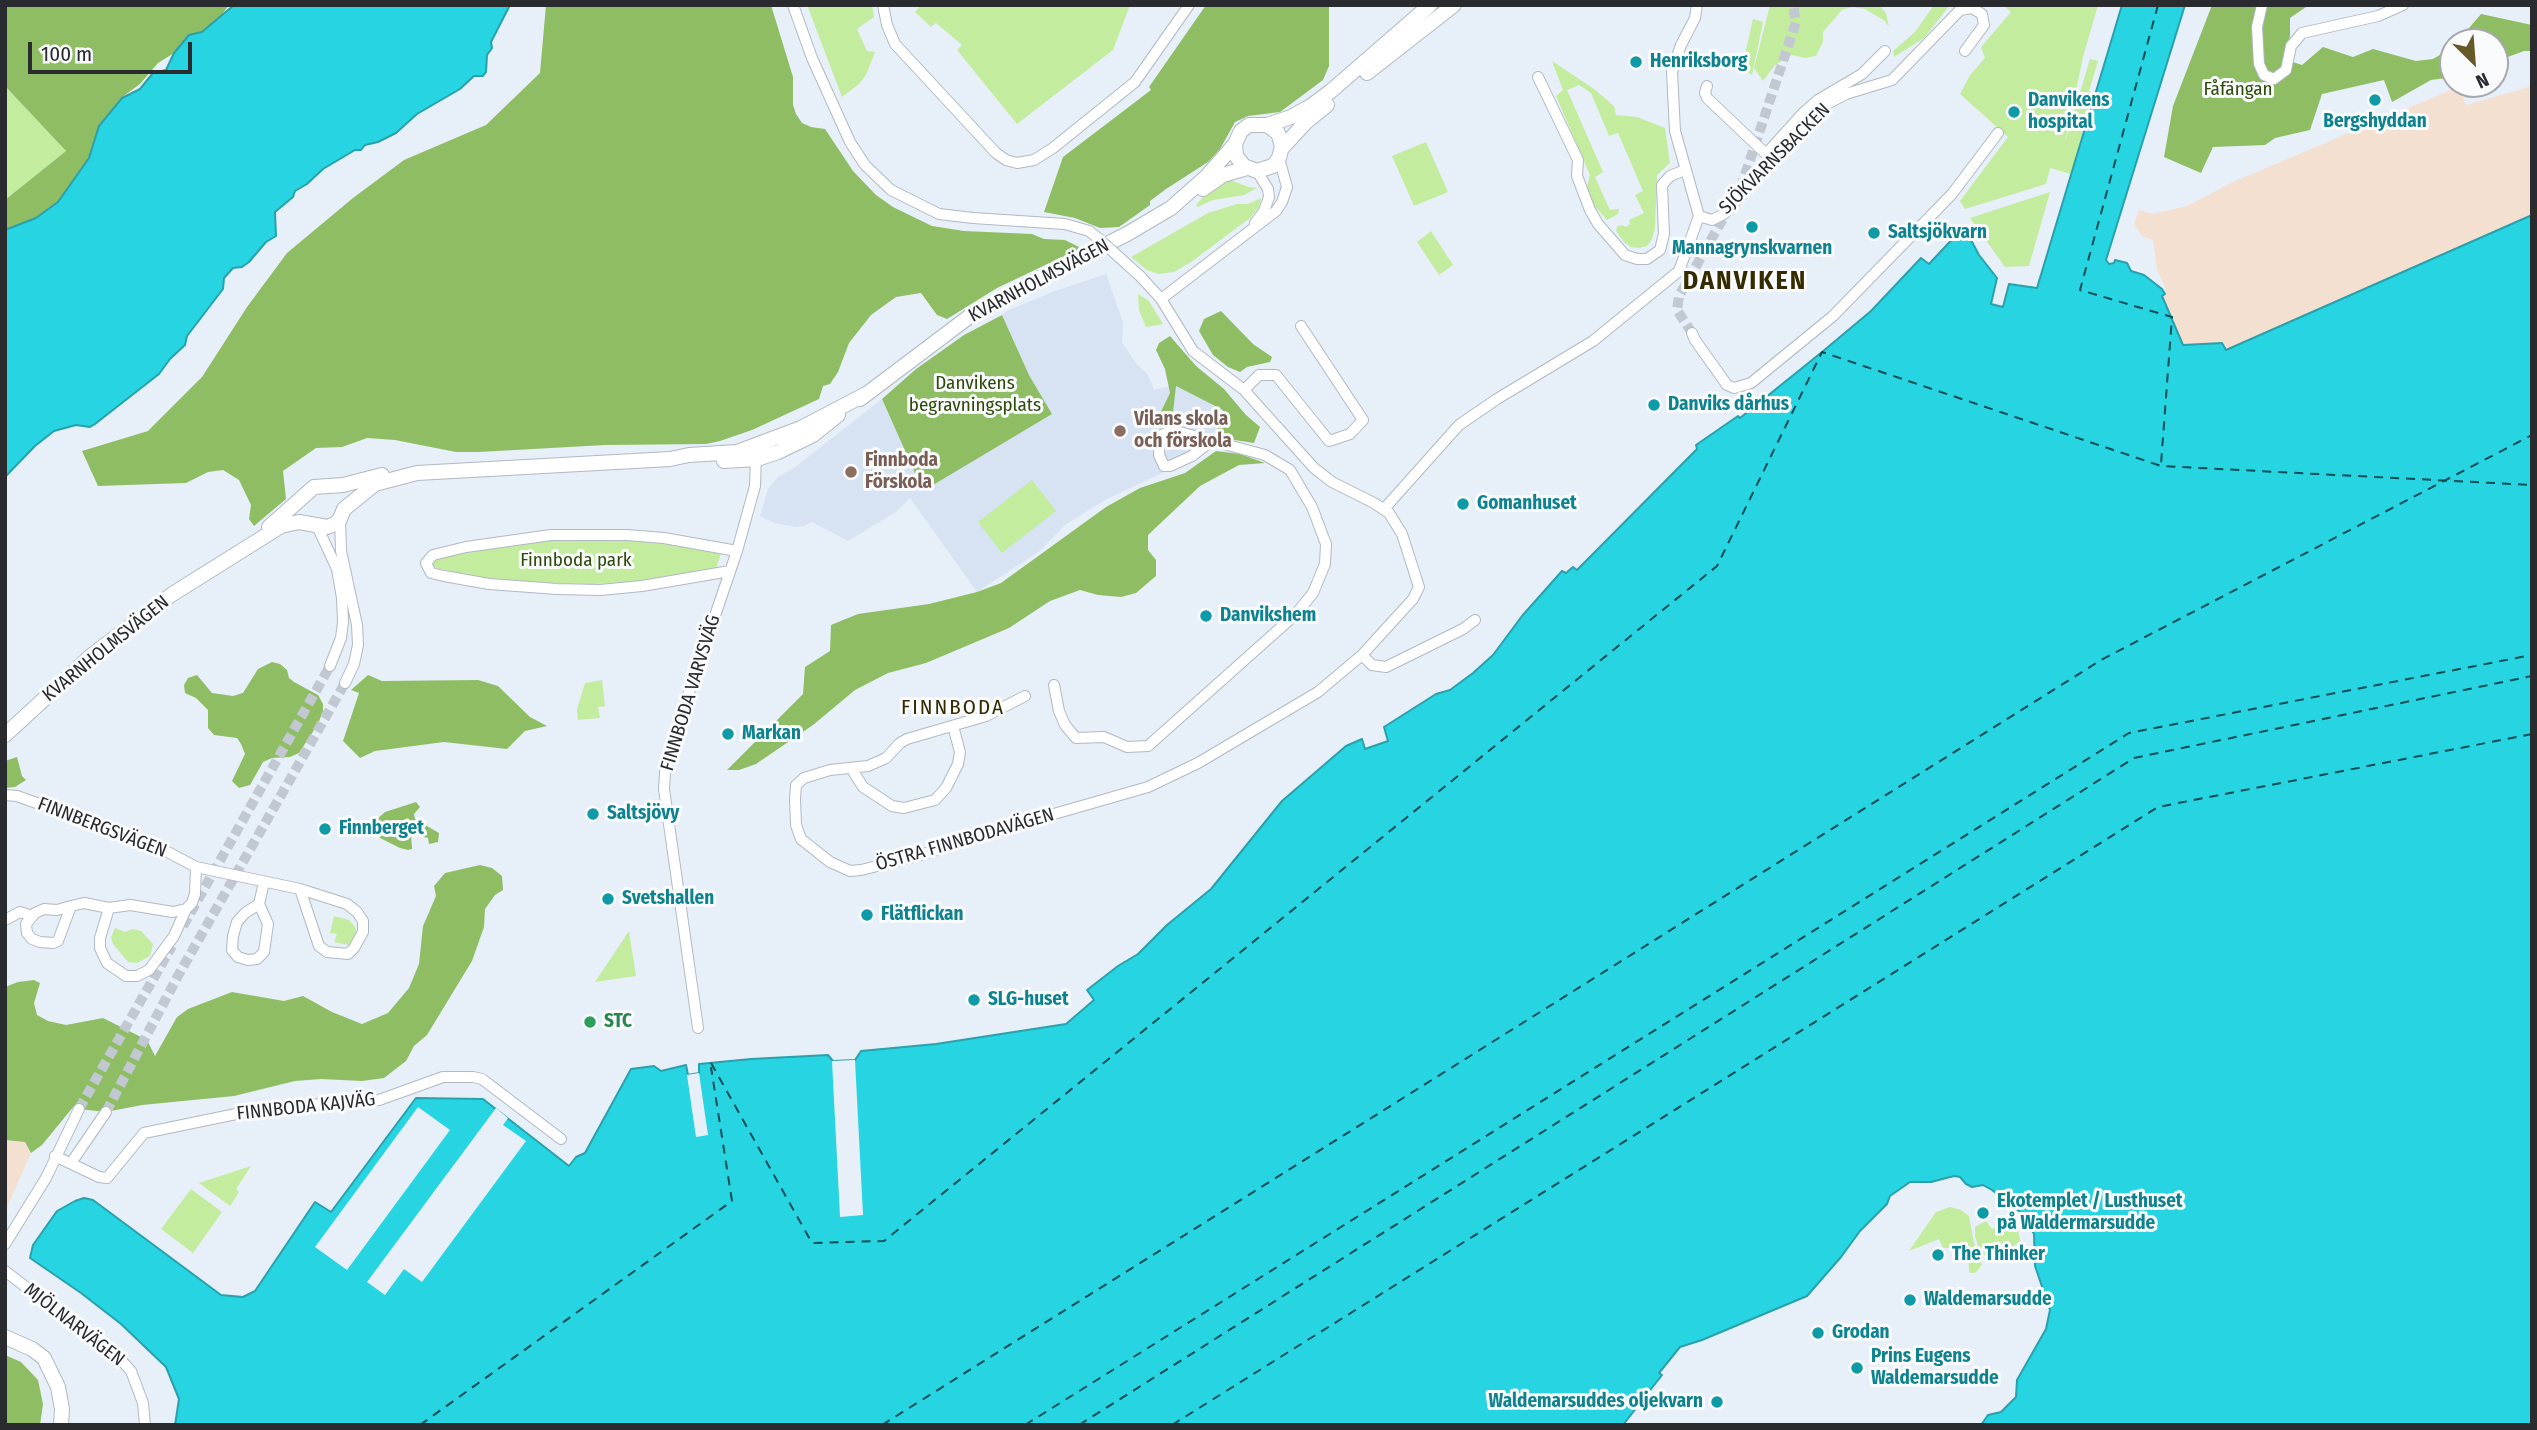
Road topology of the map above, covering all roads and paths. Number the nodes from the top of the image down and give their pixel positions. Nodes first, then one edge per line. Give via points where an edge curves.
1 (793, 5) edge
2 (884, 5) edge
3 (1189, 5) edge
4 (1430, 5) edge
5 (1454, 5) edge
6 (1697, 5) edge
7 (2262, 5) edge
8 (2403, 5) edge
9 (1885, 51) dead end
10 (1965, 51) dead end
11 (1538, 77) dead end
12 (1707, 86) dead end
13 (1266, 125) junction
14 (1998, 133) dead end
15 (1235, 144) junction
16 (1281, 153) junction
17 (1770, 157) junction
18 (1252, 169) junction
19 (1685, 170) junction
20 (1183, 199) junction
21 (1699, 216) junction
22 (1249, 231) junction
23 (1161, 299) junction
24 (1301, 326) dead end
25 (1692, 332) tunnel mouth
26 (1244, 390) junction
27 (1211, 441) junction
28 (756, 453) junction
29 (1303, 456) junction
30 (1290, 470) junction
31 (405, 475) junction
32 (329, 486) junction
33 (307, 492) junction
34 (1384, 509) junction
35 (342, 514) junction
36 (314, 525) junction
37 (248, 547) junction
38 (737, 551) junction
39 (730, 571) junction
40 (1475, 620) dead end
41 (1362, 655) junction
42 (330, 666) tunnel mouth
43 (345, 683) tunnel mouth
44 (1054, 685) dead end
45 (1025, 696) dead end
46 (953, 726) junction
47 (5, 735) edge
48 (851, 768) junction
49 (5, 795) edge
50 (196, 867) junction
51 (264, 882) junction
52 (300, 889) junction
53 (259, 904) junction
54 (71, 906) junction
55 (109, 908) junction
56 (186, 909) junction
57 (32, 916) junction
58 (5, 920) edge
59 (698, 1028) dead end
60 (79, 1110) tunnel mouth
61 (106, 1112) tunnel mouth
62 (561, 1139) dead end
63 (55, 1156) junction
64 (71, 1163) junction
65 (5, 1244) edge
66 (5, 1271) edge
67 (5, 1337) edge
68 (61, 1425) edge
69 (145, 1425) edge

1 - 23 street, bridge via 850,142 865,165 891,190 939,214 1065,224 1089,231
2 - 3 street via 895,44 996,153 1017,163 1034,160 1053,148 1135,82
4 - 13 street, KVARNHOLMSVÄGEN via 1321,99
5 - 16 street, KVARNHOLMSVÄGEN via 1316,114
6 - 19 street via 1672,72 1675,131
7 - 8 street via 2257,27 2259,64 2264,75 2274,79 2286,70 2291,46 2302,33 2378,16
9 - 17 street via 1862,75 1803,113
10 - 17 street, SJÖKVARNSBACKEN via 1984,25 1982,14 1972,8 1960,10 1892,80 1828,104
11 - 19 street via 1578,160 1577,176 1590,209 1625,255 1642,259 1660,250 1664,234 1662,185
12 - 17 street via 1707,99
13 - 15 street, KVARNHOLMSVÄGEN via 1249,125
13 - 16 street via 1278,133
14 - 25 street via 1952,194 1833,316 1751,383 1734,388 1727,385
15 - 18 street via 1236,156
15 - 20 street, KVARNHOLMSVÄGEN
16 - 18 street, KVARNHOLMSVÄGEN via 1273,166
16 - 22 street via 1287,187 1282,202
17 - 21 street, SJÖKVARNSBACKEN via 1724,214 1712,220
18 - 20 street, KVARNHOLMSVÄGEN via 1223,175
18 - 22 street via 1269,197
19 - 21 street
20 - 28 street, KVARNHOLMSVÄGEN via 1127,234 970,316 813,435 778,452
21 - 34 street via 1679,271 1593,341 1459,425
22 - 23 street
23 - 26 street via 1193,351
24 - 26 street via 1363,420 1350,434 1329,441 1276,375 1259,375
26 - 29 street
27 - 27 street via 1179,464 1164,466 1161,461 1158,444 1165,432
27 - 30 street via 1265,455
28 - 31 street, KVARNHOLMSVÄGEN via 710,462 670,459
28 - 38 street, FINNBODA VARVSVÄG via 752,497
29 - 30 street
29 - 34 street via 1332,482
30 - 44 street via 1326,544 1320,579 1296,614 1149,746 1127,747 1104,737 1076,738 1059,711
31 - 32 street, KVARNHOLMSVÄGEN via 394,473
31 - 35 street, KVARNHOLMSVÄGEN via 375,484
32 - 33 street, KVARNHOLMSVÄGEN
32 - 35 street via 342,495
33 - 36 street via 302,507
33 - 37 street, KVARNHOLMSVÄGEN
34 - 41 street, ÖSTRA FINNBODAVÄGEN via 1402,534 1419,587
35 - 36 street, KVARNHOLMSVÄGEN via 327,527
35 - 43 street via 341,551 358,645
36 - 37 street, KVARNHOLMSVÄGEN via 281,526
36 - 42 street via 337,569 342,598 341,638
37 - 47 street, KVARNHOLMSVÄGEN via 117,635
38 - 39 street, FINNBODA VARVSVÄG
38 - 39 street via 664,538 551,535 466,547 433,555 426,563 431,573 444,576 557,589 642,586
39 - 59 street, FINNBODA VARVSVÄG via 665,772
40 - 41 street via 1386,667 1372,665
41 - 48 street, ÖSTRA FINNBODAVÄGEN via 1318,692 1198,764 1148,787 914,858 849,871 807,846 794,814 796,785 804,778
45 - 46 street, ÖSTRA FINNBODAVÄGEN
46 - 48 street, ÖSTRA FINNBODAVÄGEN via 907,739 879,762
46 - 48 street via 960,752 958,764 935,800 904,808 892,806 863,787
49 - 50 street, FINNBERGSVÄGEN via 117,832
50 - 51 street, FINNBERGSVÄGEN
50 - 56 street via 195,894
51 - 52 street, FINNBERGSVÄGEN
51 - 53 street
52 - 52 street, FINNBERGSVÄGEN via 347,904 357,912 363,932 348,954 327,952 319,946
53 - 53 street via 268,924 264,952 248,960 232,950 233,936 237,922
54 - 55 street via 84,903
54 - 57 street via 44,909
54 - 57 street via 58,941 53,943 32,939 27,933
55 - 56 street
55 - 56 street via 100,948 107,963 127,976 149,970 174,936
57 - 58 street via 20,912
60 - 63 street
61 - 64 street
62 - 64 street, FINNBODA KAJVÄG via 482,1079 443,1077 379,1100 265,1108 144,1133 107,1178
63 - 64 street, FINNBODA KAJVÄG
63 - 65 street
66 - 69 street, MJÖLNARVÄGEN via 121,1360 131,1371 143,1403
67 - 68 street via 44,1358 58,1387

